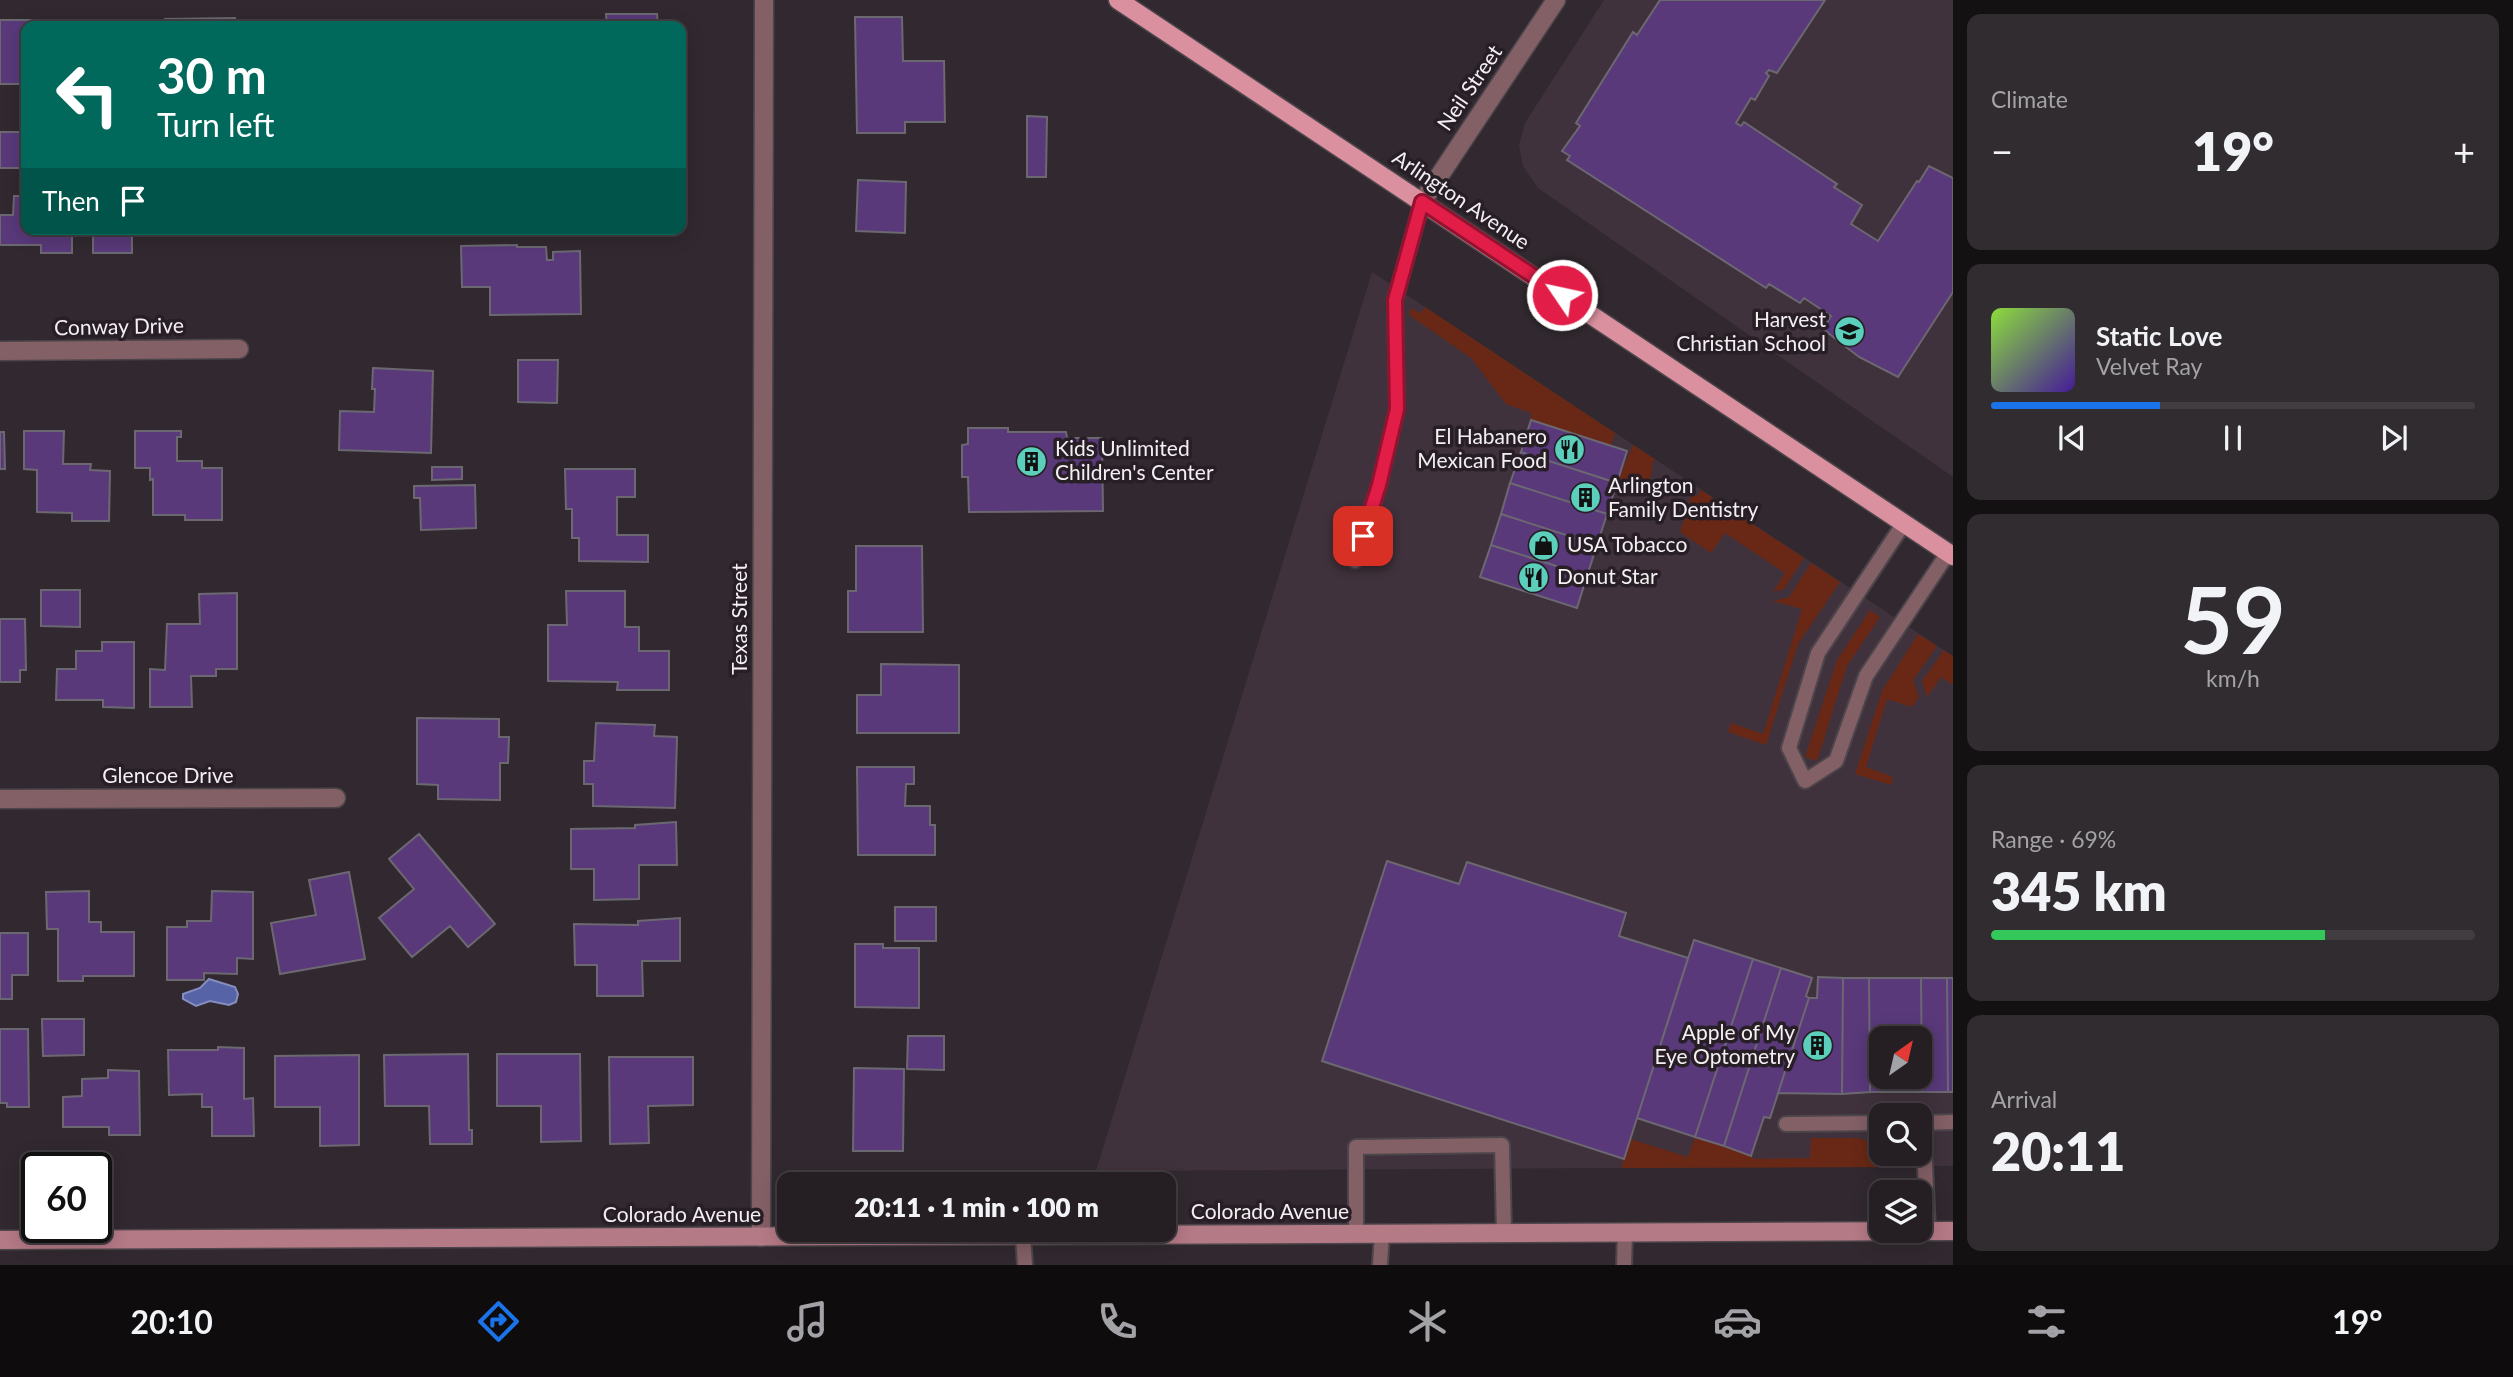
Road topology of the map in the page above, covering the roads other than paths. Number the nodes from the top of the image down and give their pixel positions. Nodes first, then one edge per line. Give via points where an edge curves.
1 (764, 0) edge
2 (1118, 0) edge
3 (1556, 0) edge
4 (1422, 202) junction
5 (239, 349) dead end
6 (0, 351) edge
7 (1904, 523) junction
8 (1951, 554) edge
9 (1355, 561) dead end
10 (336, 798) dead end
11 (0, 799) edge
12 (1932, 1122) edge
13 (1953, 1122) edge
14 (1869, 1123) edge
15 (1786, 1124) dead end
16 (1869, 1231) edge
17 (1932, 1231) edge
18 (1953, 1231) edge
19 (1504, 1233) junction
20 (1625, 1233) junction
21 (1356, 1234) junction
22 (1382, 1234) junction
23 (1176, 1235) edge
24 (761, 1237) junction
25 (777, 1237) edge
26 (0, 1240) edge
27 (1023, 1242) edge
28 (1025, 1265) edge
29 (1380, 1265) edge
30 (1624, 1265) edge

1 - 24 street, Texas Street
2 - 4 main road, Arlington Avenue
3 - 4 street, Neil Street
4 - 7 main road, Arlington Avenue
4 - 9 lane via 1395,300 1397,409
5 - 6 street, Conway Drive
7 - 8 main road, Arlington Avenue
7 - 8 lane via 1818,653 1788,748 1805,781 1836,761 1866,676
10 - 11 street, Glencoe Drive
12 - 13 lane
14 - 15 lane
16 - 20 street, Colorado Avenue
17 - 18 street, Colorado Avenue
19 - 20 street, Colorado Avenue
19 - 21 lane via 1502,1145 1356,1147
19 - 22 street, Colorado Avenue
20 - 30 lane
21 - 22 street, Colorado Avenue
21 - 23 street, Colorado Avenue
22 - 29 lane
24 - 25 street, Colorado Avenue
24 - 26 street, Colorado Avenue
27 - 28 lane

